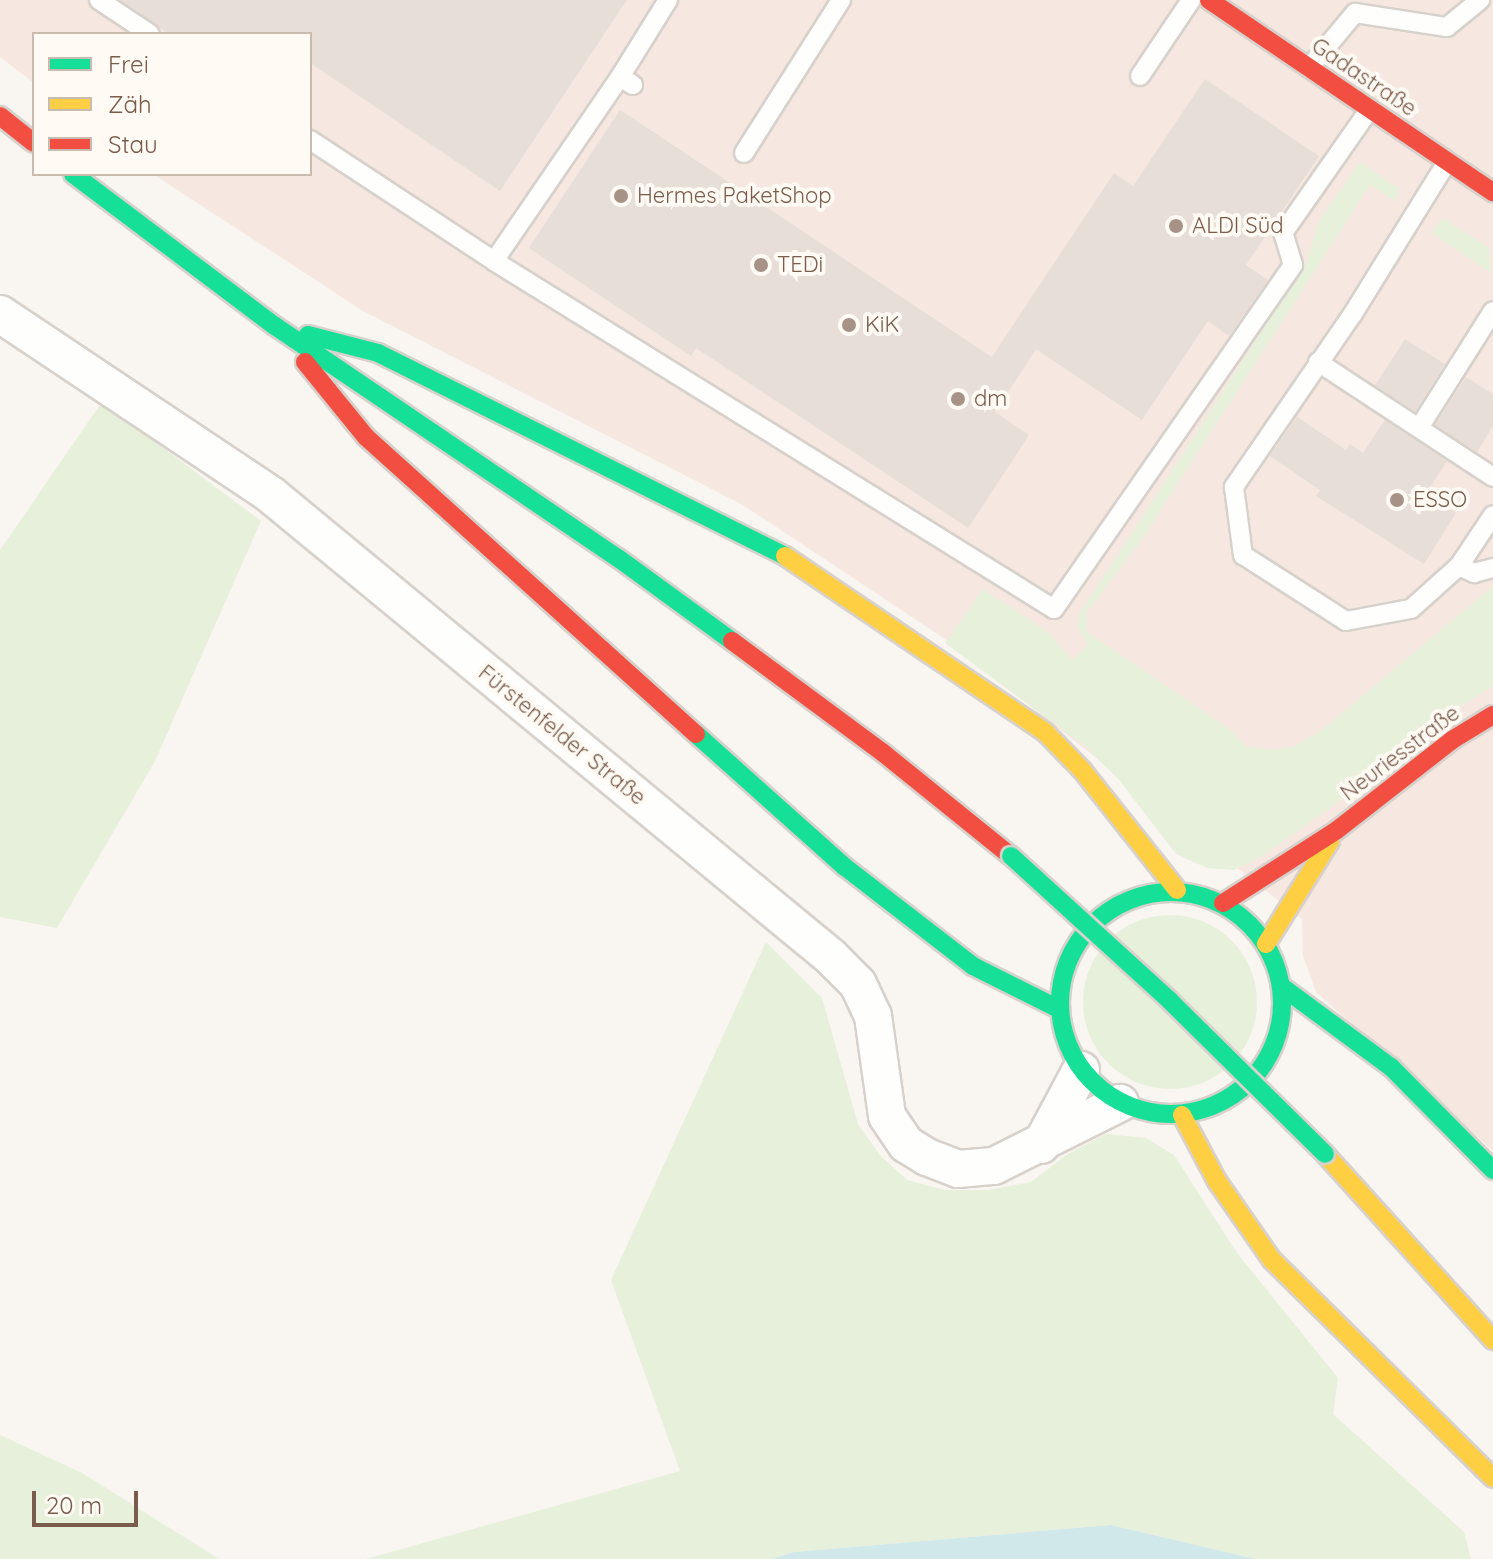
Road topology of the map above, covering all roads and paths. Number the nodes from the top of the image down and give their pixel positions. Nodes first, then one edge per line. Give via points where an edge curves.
1 (99, 0) edge
2 (668, 0) edge
3 (841, 0) edge
4 (1191, 0) edge
5 (1209, 0) edge
6 (1480, 0) edge
7 (147, 32) edge
8 (1309, 68) junction
9 (1140, 76) dead end
10 (1369, 110) junction
11 (0, 116) edge
12 (32, 141) edge
13 (312, 141) edge
14 (744, 153) dead end
15 (1447, 162) junction
16 (76, 176) edge
17 (1491, 187) edge
18 (494, 261) junction
19 (0, 314) edge
20 (1492, 317) edge
21 (275, 326) junction
22 (1318, 362) junction
23 (1419, 428) junction
24 (1493, 477) edge
25 (1493, 515) edge
26 (1459, 566) junction
27 (1493, 568) edge
28 (1493, 715) edge
29 (1337, 830) junction
30 (1177, 890) junction
31 (1223, 903) junction
32 (1266, 944) junction
33 (1281, 986) junction
34 (1059, 1009) junction
35 (1081, 1070) junction
36 (1120, 1103) junction
37 (1182, 1115) junction
38 (1041, 1145) junction
39 (1493, 1170) edge
40 (1493, 1340) edge
41 (1493, 1478) edge

1 - 7 lane
2 - 18 lane via 626,81
3 - 14 lane
4 - 9 lane
5 - 8 main road, Gadastraße
6 - 8 lane via 1447,27 1355,13
8 - 10 main road, Gadastraße
10 - 15 main road, Gadastraße
10 - 18 lane via 1283,233 1293,265 1054,609
11 - 12 main road
13 - 18 lane
15 - 17 main road, Gadastraße
15 - 22 lane
16 - 21 main road
19 - 38 street, Fürstenfelder Straße via 271,495 831,957 858,984 873,1016 887,1116 906,1144 958,1169 994,1166
20 - 23 lane
21 - 30 main road via 378,353 769,546 1045,732 1082,770
21 - 34 main road via 366,437 845,867 973,966
21 - 40 main road, bridge via 618,558 882,752 1011,856 1169,1000 1325,1154
22 - 23 lane
22 - 26 lane via 1234,487 1243,555 1346,621 1411,609
23 - 24 lane
25 - 26 lane
26 - 27 lane via 1474,573
28 - 29 main road, Neuriesstraße via 1452,740
29 - 31 main road, Neuriesstraße
29 - 32 main road, Neuriesstraße
30 - 31 main road
30 - 34 main road via 1139,895 1106,911 1079,938 1063,972
31 - 32 main road via 1247,920
32 - 33 main road
33 - 37 main road via 1281,1022 1269,1057 1247,1086 1217,1105
33 - 39 main road via 1391,1067
34 - 35 main road via 1065,1041
35 - 36 main road
35 - 38 street
36 - 37 main road via 1150,1113
36 - 38 street, Fürstenfelder Straße
37 - 41 main road via 1217,1181 1272,1260

